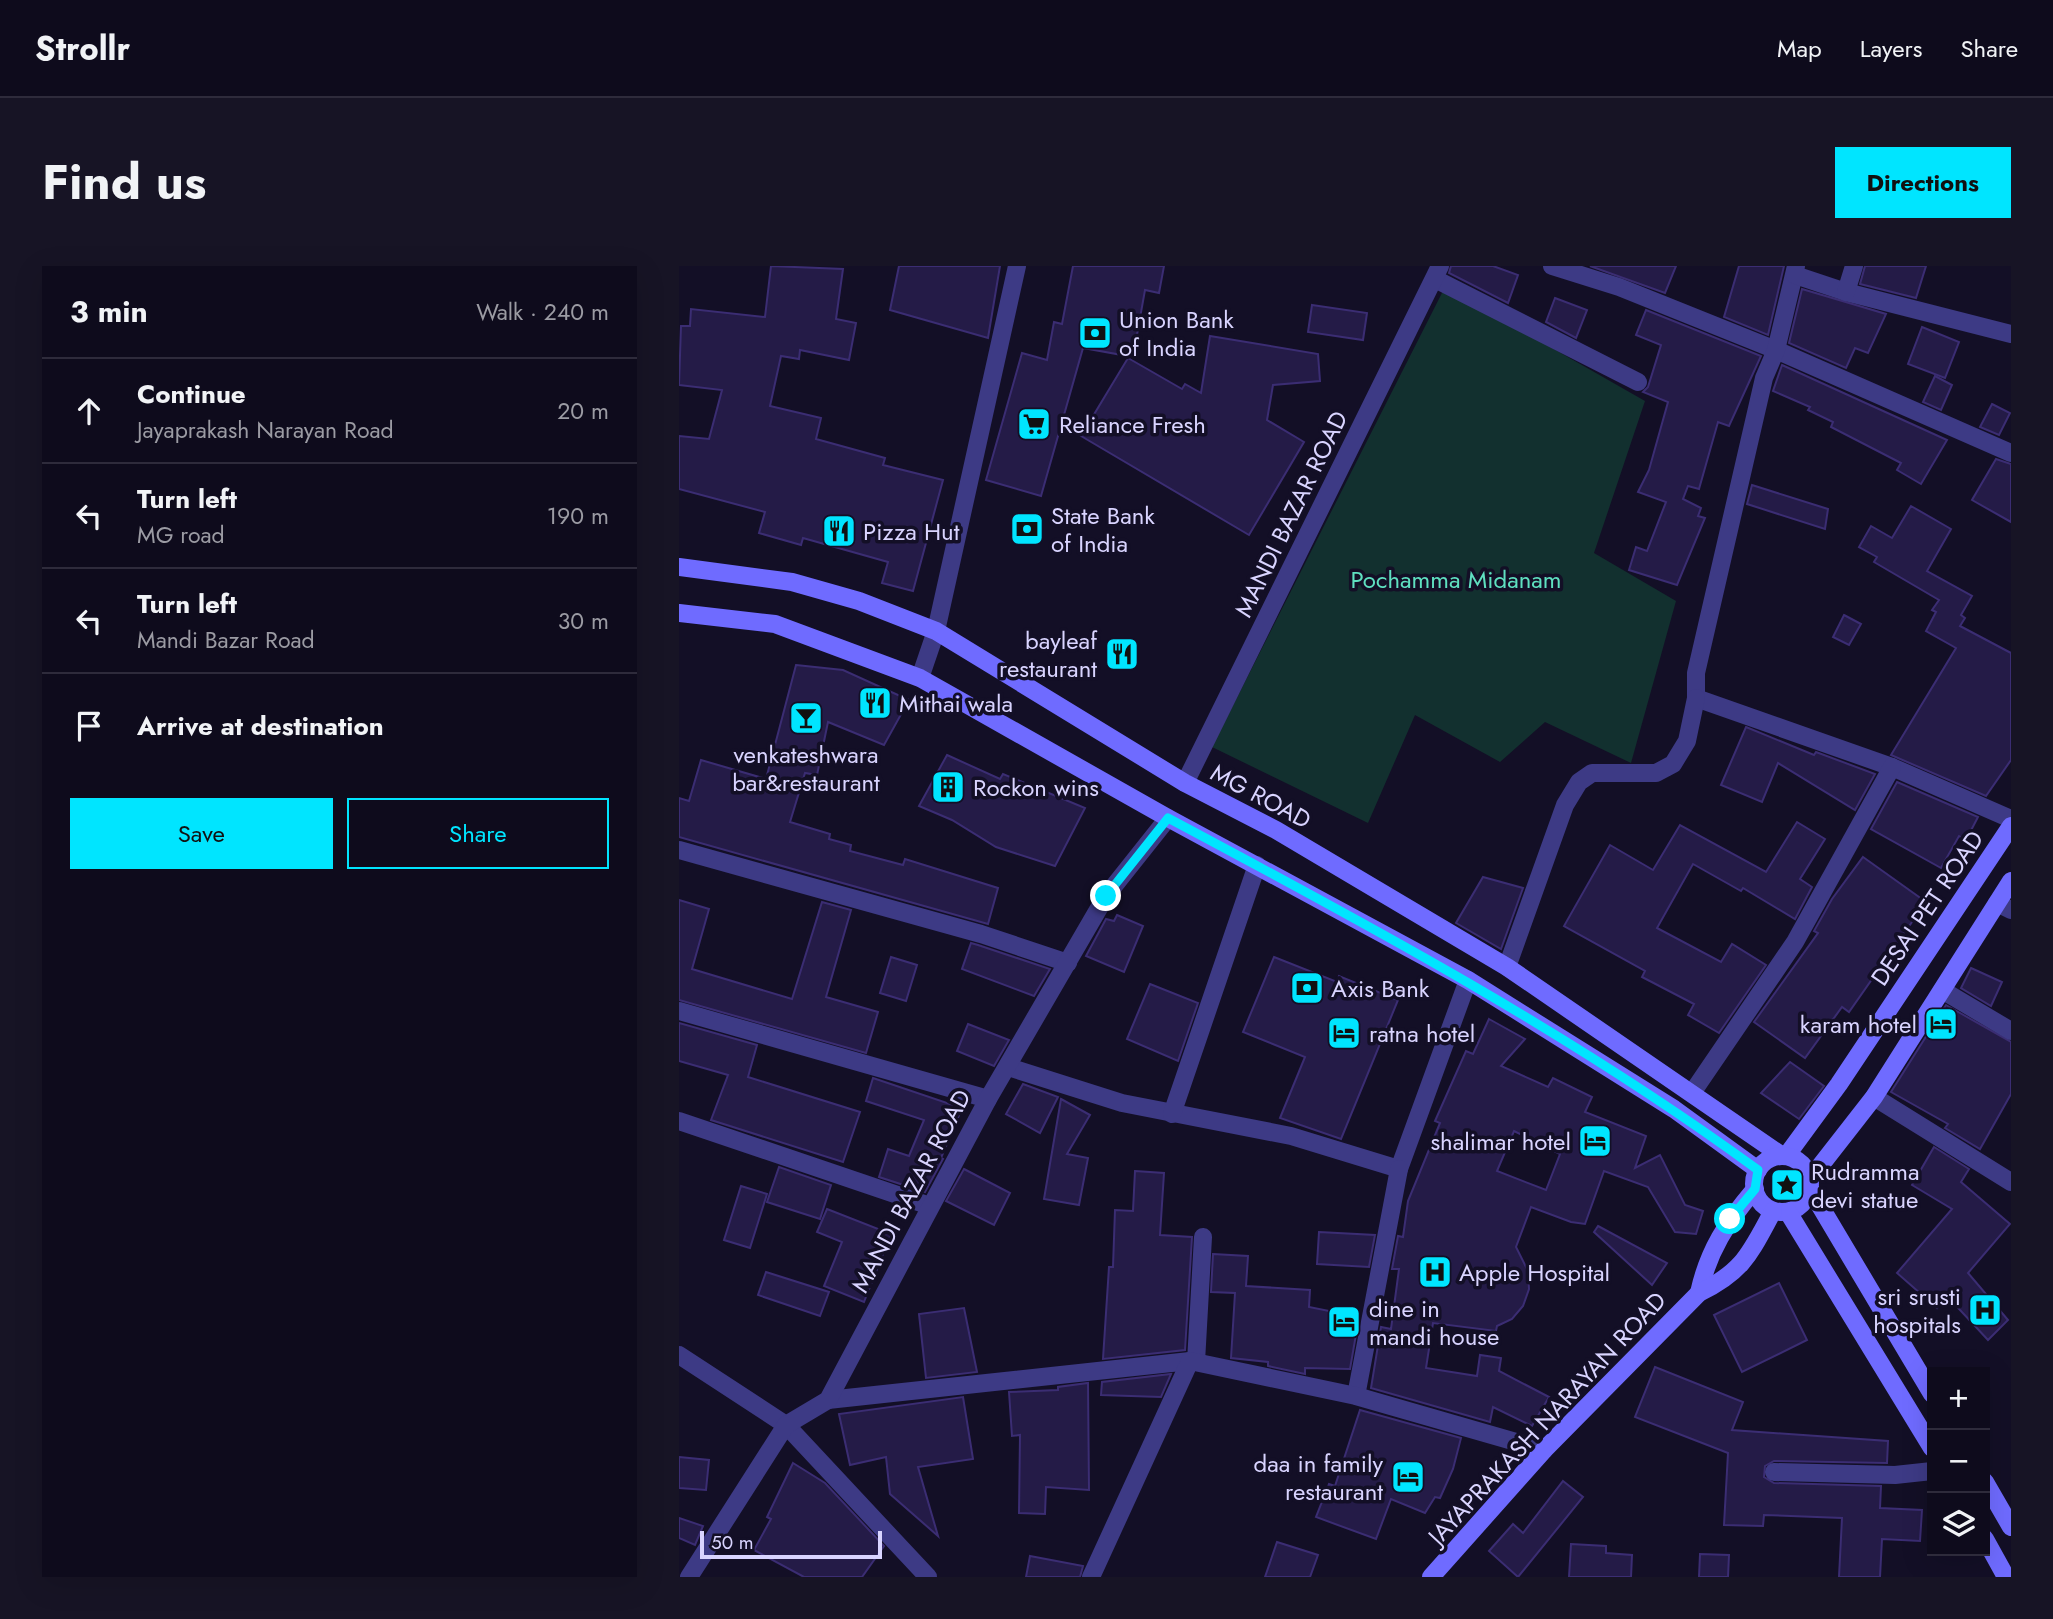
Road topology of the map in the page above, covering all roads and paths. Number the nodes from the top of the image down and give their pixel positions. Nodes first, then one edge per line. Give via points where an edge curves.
1 (1017, 266) edge
2 (1552, 266) edge
3 (1854, 266) edge
4 (1796, 271) edge
5 (1437, 272) edge
6 (1846, 292) junction
7 (2011, 334) edge
8 (1776, 350) junction
9 (1638, 382) dead end
10 (2011, 453) edge
11 (679, 567) edge
12 (679, 613) edge
13 (936, 631) junction
14 (920, 678) junction
15 (1696, 698) junction
16 (1892, 766) junction
17 (1185, 783) junction
18 (1168, 818) junction
19 (2011, 819) edge
20 (2011, 826) edge
21 (679, 850) edge
22 (1257, 865) junction
23 (2011, 881) edge
24 (2004, 907) edge
25 (1068, 963) junction
26 (1507, 967) junction
27 (1468, 980) junction
28 (1943, 990) junction
29 (679, 1011) edge
30 (2011, 1031) edge
31 (1008, 1067) junction
32 (1692, 1093) junction
33 (1874, 1097) junction
34 (988, 1099) junction
35 (1172, 1114) junction
36 (679, 1121) edge
37 (1784, 1155) junction
38 (1399, 1169) junction
39 (1758, 1170) junction
40 (2011, 1181) edge
41 (1810, 1184) junction
42 (1755, 1189) junction
43 (930, 1206) junction
44 (1780, 1212) junction
45 (1203, 1237) dead end
46 (1699, 1293) junction
47 (679, 1354) edge
48 (1193, 1362) junction
49 (1927, 1385) edge
50 (1356, 1396) junction
51 (828, 1400) junction
52 (786, 1425) junction
53 (1927, 1440) edge
54 (1544, 1450) junction
55 (1774, 1472) dead end
56 (1927, 1472) edge
57 (1990, 1491) edge
58 (2011, 1527) edge
59 (1990, 1548) edge
60 (688, 1569) edge
61 (928, 1577) edge
62 (1091, 1577) edge
63 (1431, 1577) edge
64 (2006, 1577) edge

1 - 13 street
2 - 8 street via 1619,287
3 - 6 street
4 - 6 street
4 - 8 street
5 - 9 street
5 - 17 street, MANDI BAZAR ROAD
6 - 7 street
8 - 10 street
8 - 15 street via 1765,378 1696,673
11 - 13 main road, MG ROAD via 792,582 859,601
12 - 14 main road via 775,624
13 - 14 street
13 - 17 main road, MG ROAD
14 - 18 main road
15 - 16 street
15 - 26 street via 1687,741 1672,764 1655,773 1592,773 1579,782 1565,805
16 - 19 street
16 - 32 street via 1795,942
17 - 26 main road, MG ROAD via 1276,830
18 - 22 main road
18 - 25 street, MANDI BAZAR ROAD via 1106,896
20 - 37 main road, DESAI PET ROAD via 1839,1084
21 - 25 street via 981,934
22 - 27 main road
22 - 35 street
23 - 24 main road
24 - 28 main road
25 - 31 street, MANDI BAZAR ROAD
26 - 32 main road, MG ROAD
27 - 38 street
27 - 39 main road via 1674,1109
28 - 30 street
28 - 33 main road
29 - 34 street
31 - 34 street, MANDI BAZAR ROAD
31 - 35 street
32 - 37 main road, MG ROAD
33 - 40 street
33 - 41 main road
34 - 43 street, MANDI BAZAR ROAD
35 - 38 street via 1291,1136
36 - 43 street
37 - 39 main road
37 - 41 main road via 1800,1163
38 - 50 street
39 - 42 main road
41 - 44 main road via 1801,1206
41 - 49 main road
42 - 44 main road via 1765,1206
42 - 46 main road, JAYAPRAKASH NARAYAN ROAD via 1711,1251
43 - 51 street, MANDI BAZAR ROAD
44 - 46 main road, JAYAPRAKASH NARAYAN ROAD via 1728,1279
44 - 53 main road
45 - 48 street
46 - 54 main road, JAYAPRAKASH NARAYAN ROAD
47 - 52 street
48 - 50 street
48 - 51 street
48 - 62 street
50 - 54 street
51 - 52 street
52 - 60 street
52 - 61 street
54 - 63 main road, JAYAPRAKASH NARAYAN ROAD
55 - 56 street
57 - 58 main road
59 - 64 main road

